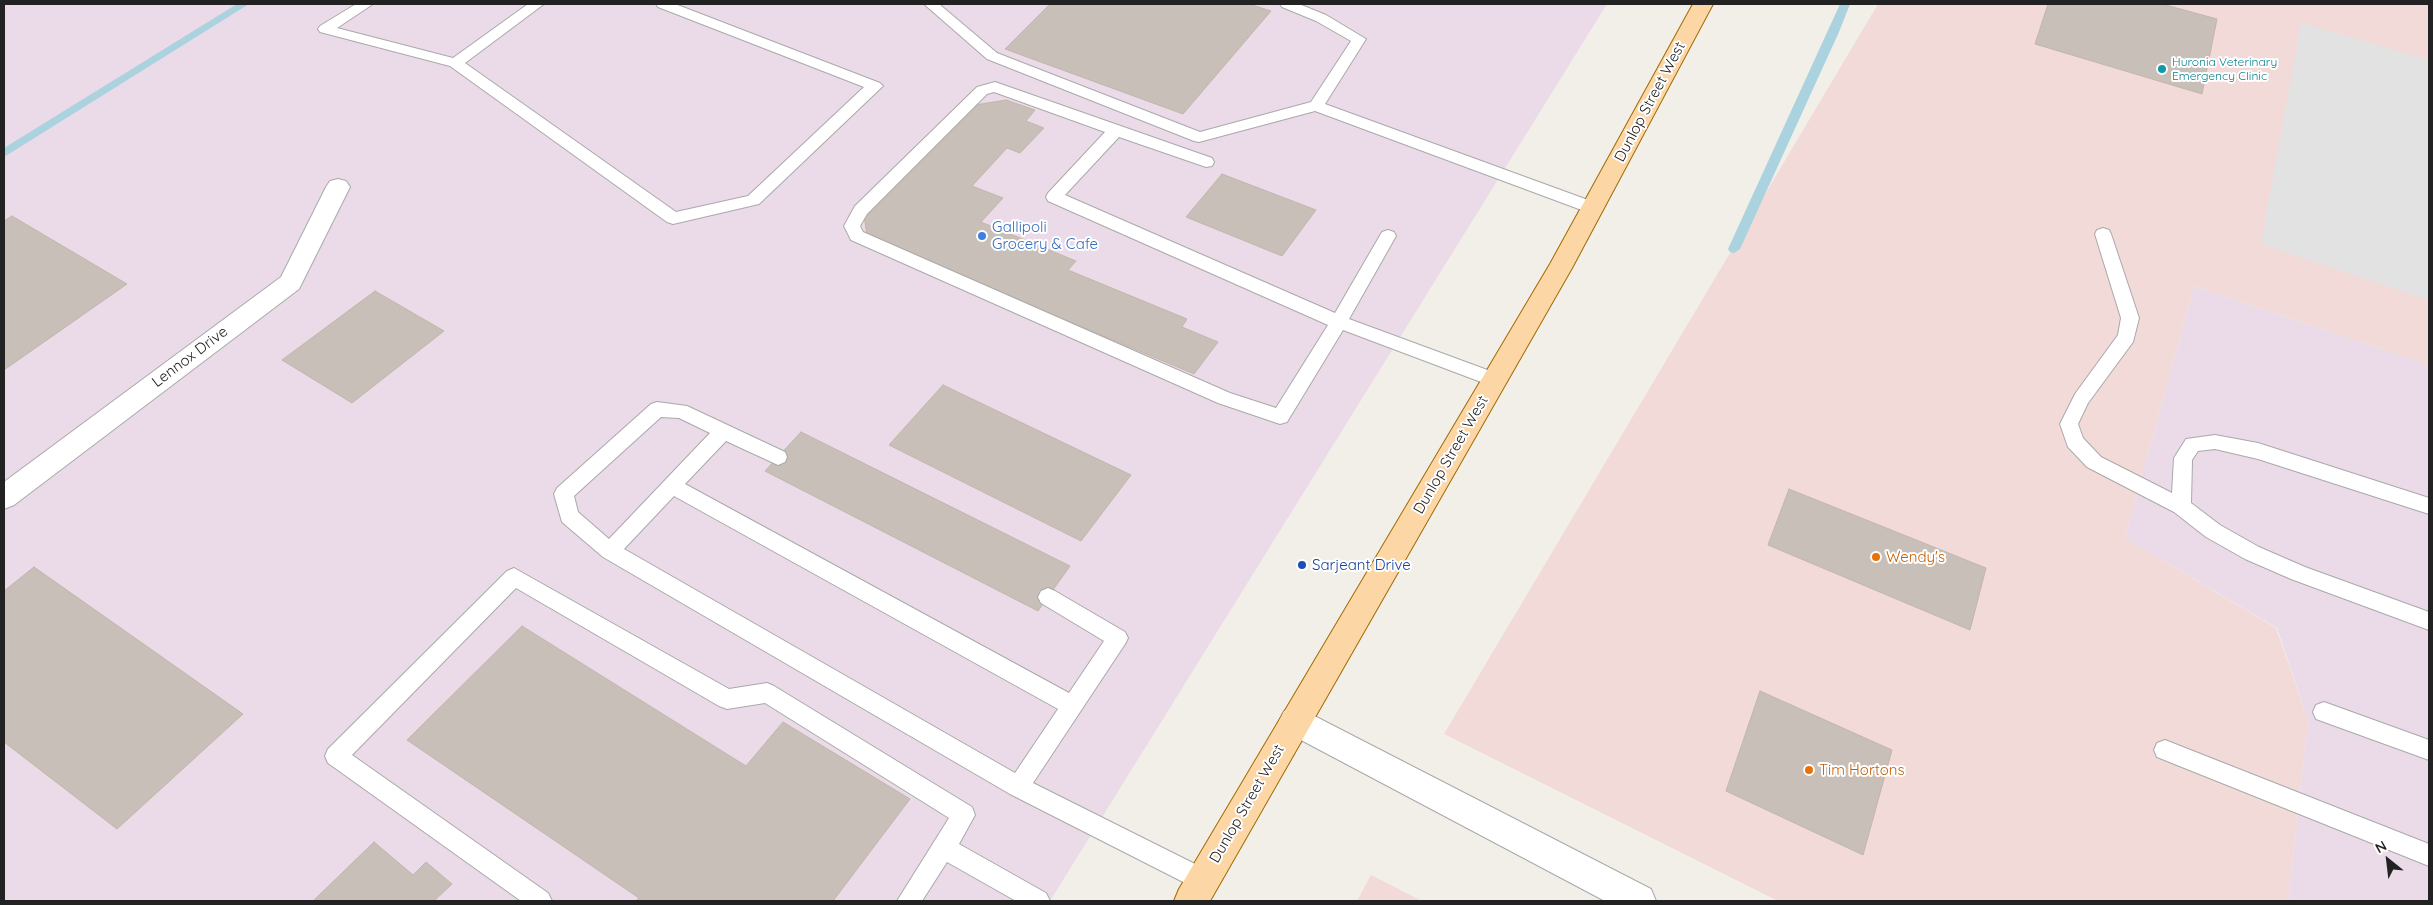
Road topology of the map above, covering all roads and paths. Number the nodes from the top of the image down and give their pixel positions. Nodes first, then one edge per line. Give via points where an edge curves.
1 (366, 4) edge
2 (537, 4) edge
3 (663, 4) edge
4 (931, 4) edge
5 (1288, 4) edge
6 (1704, 4) edge
7 (455, 63) junction
8 (1316, 106) junction
9 (1116, 130) junction
10 (1206, 162) dead end
11 (338, 187) dead end
12 (1593, 208) junction
13 (2103, 234) dead end
14 (1388, 236) dead end
15 (1339, 322) junction
16 (1495, 380) junction
17 (723, 431) junction
18 (778, 457) dead end
19 (673, 486) junction
20 (4, 497) edge
21 (2182, 506) junction
22 (2429, 506) edge
23 (610, 551) junction
24 (1048, 597) dead end
25 (2429, 621) edge
26 (1072, 706) junction
27 (2324, 712) dead end
28 (1295, 721) junction
29 (2165, 750) dead end
30 (2429, 750) edge
31 (1018, 787) junction
32 (944, 848) junction
33 (2429, 855) edge
34 (1197, 891) edge
35 (540, 901) edge
36 (909, 901) edge
37 (1038, 901) edge
38 (1639, 901) edge

1 - 7 lane via 325,29
2 - 7 lane
3 - 7 lane via 875,86 753,200 673,218
4 - 8 lane via 992,56 1199,137
5 - 8 lane via 1358,39
6 - 12 main road, Dunlop Street West
8 - 12 lane
9 - 10 lane
9 - 15 lane via 1054,197
9 - 15 lane via 995,87 982,90 861,210 852,226 856,236 869,243 1224,398 1280,417
11 - 20 street, Lennox Drive via 290,282
12 - 16 main road, Dunlop Street West
13 - 21 lane via 2130,318 2127,337 2081,399 2070,424 2075,442 2094,462
14 - 15 lane
15 - 16 lane
16 - 28 main road, Dunlop Street West
17 - 18 lane
17 - 19 lane
17 - 23 lane via 681,411 657,410 564,494 570,516
19 - 23 lane
19 - 26 lane
21 - 22 lane via 2182,458 2193,444 2215,442 2258,451
21 - 25 lane via 2213,531 2252,553
23 - 31 lane
24 - 26 lane via 1118,638
26 - 31 lane
27 - 30 lane
28 - 34 main road, Dunlop Street West
28 - 38 street
29 - 33 lane
31 - 34 lane
32 - 35 lane via 964,815 767,693 728,699 514,577 336,756
32 - 36 lane
32 - 37 lane

